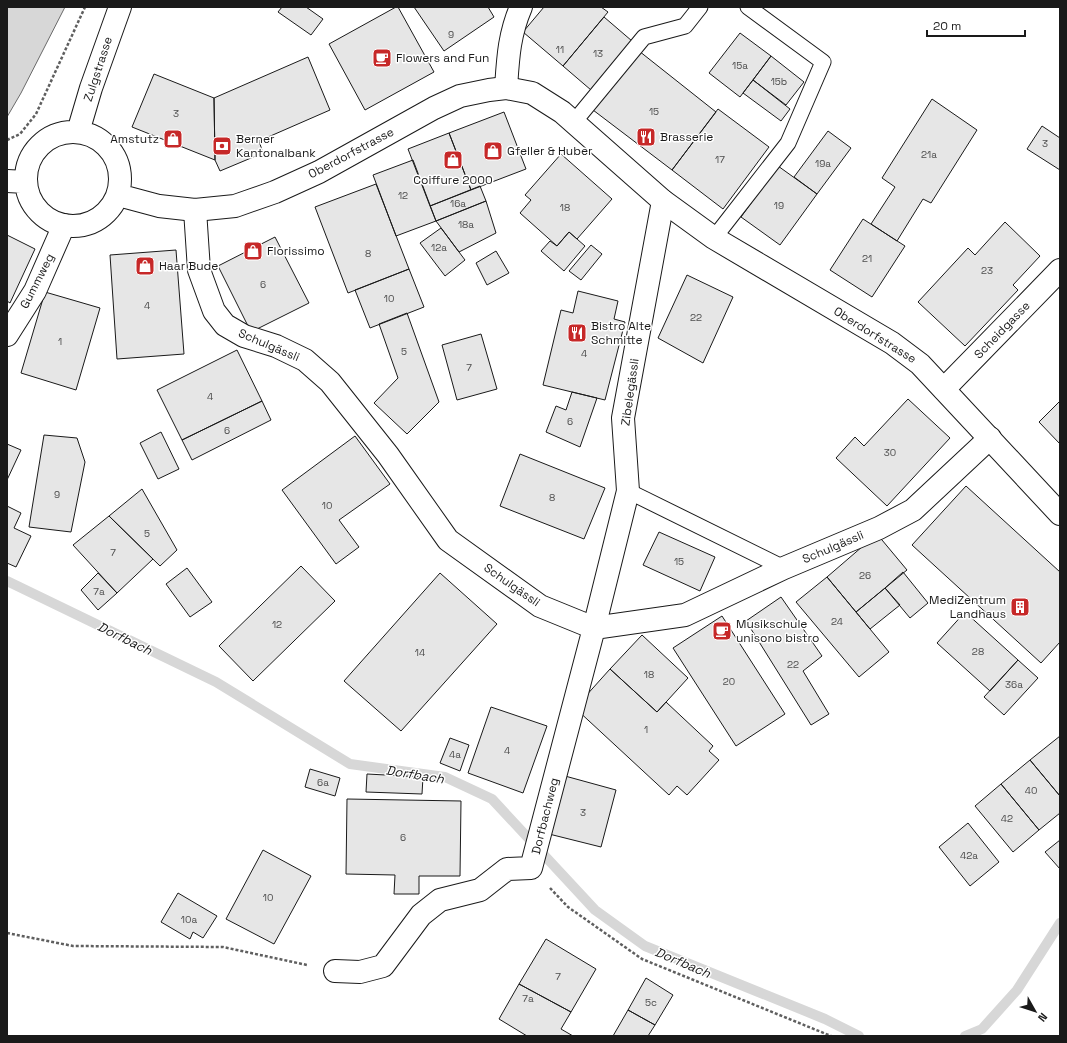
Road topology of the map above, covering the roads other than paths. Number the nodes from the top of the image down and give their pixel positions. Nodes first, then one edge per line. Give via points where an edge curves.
1 (120, 7) edge
2 (521, 7) edge
3 (700, 7) edge
4 (748, 7) edge
5 (506, 88) junction
6 (574, 122) junction
7 (78, 132) junction
8 (17, 181) edge
9 (118, 195) junction
10 (663, 201) junction
11 (195, 210) junction
12 (64, 225) junction
13 (714, 238) junction
14 (1060, 270) edge
15 (7, 335) edge
16 (944, 389) junction
17 (990, 438) junction
18 (628, 491) junction
19 (1060, 514) edge
20 (784, 568) junction
21 (594, 628) junction
22 (335, 972) road end

1 - 7 street, Zulgstrasse
2 - 5 street via 509,43
3 - 6 lane via 685,26 644,37
4 - 13 lane via 822,62 788,143
5 - 6 street, Oberdorfstrasse via 532,93
5 - 11 street, Oberdorfstrasse via 460,96 319,172 275,192 235,206
6 - 10 street, Oberdorfstrasse
7 - 8 street via 67,132 45,142
7 - 9 street via 90,135 110,149 120,171
8 - 12 street via 43,215 53,222
9 - 11 street, Oberdorfstrasse via 159,206
9 - 12 street via 107,212 91,223 78,226
10 - 13 street, Oberdorfstrasse
10 - 18 street, Zibelegässli via 623,418
11 - 21 street, Schulgässli via 199,270 214,311 225,324 244,336 276,346 305,360 330,382 388,455 448,540 540,606
12 - 15 street, Gummweg via 35,291
13 - 16 street, Oberdorfstrasse via 892,343 920,364
14 - 16 street, Scheidgasse
16 - 17 street, Oberdorfstrasse
17 - 19 street, Oberdorfstrasse
17 - 20 street, Schulgässli via 913,510 879,528
18 - 20 lane
18 - 21 street, Zibelegässli
20 - 21 street, Schulgässli via 685,615
21 - 22 street, Dorfbachweg via 560,751 533,864 508,869 480,890 440,900 421,915 384,966 360,972

